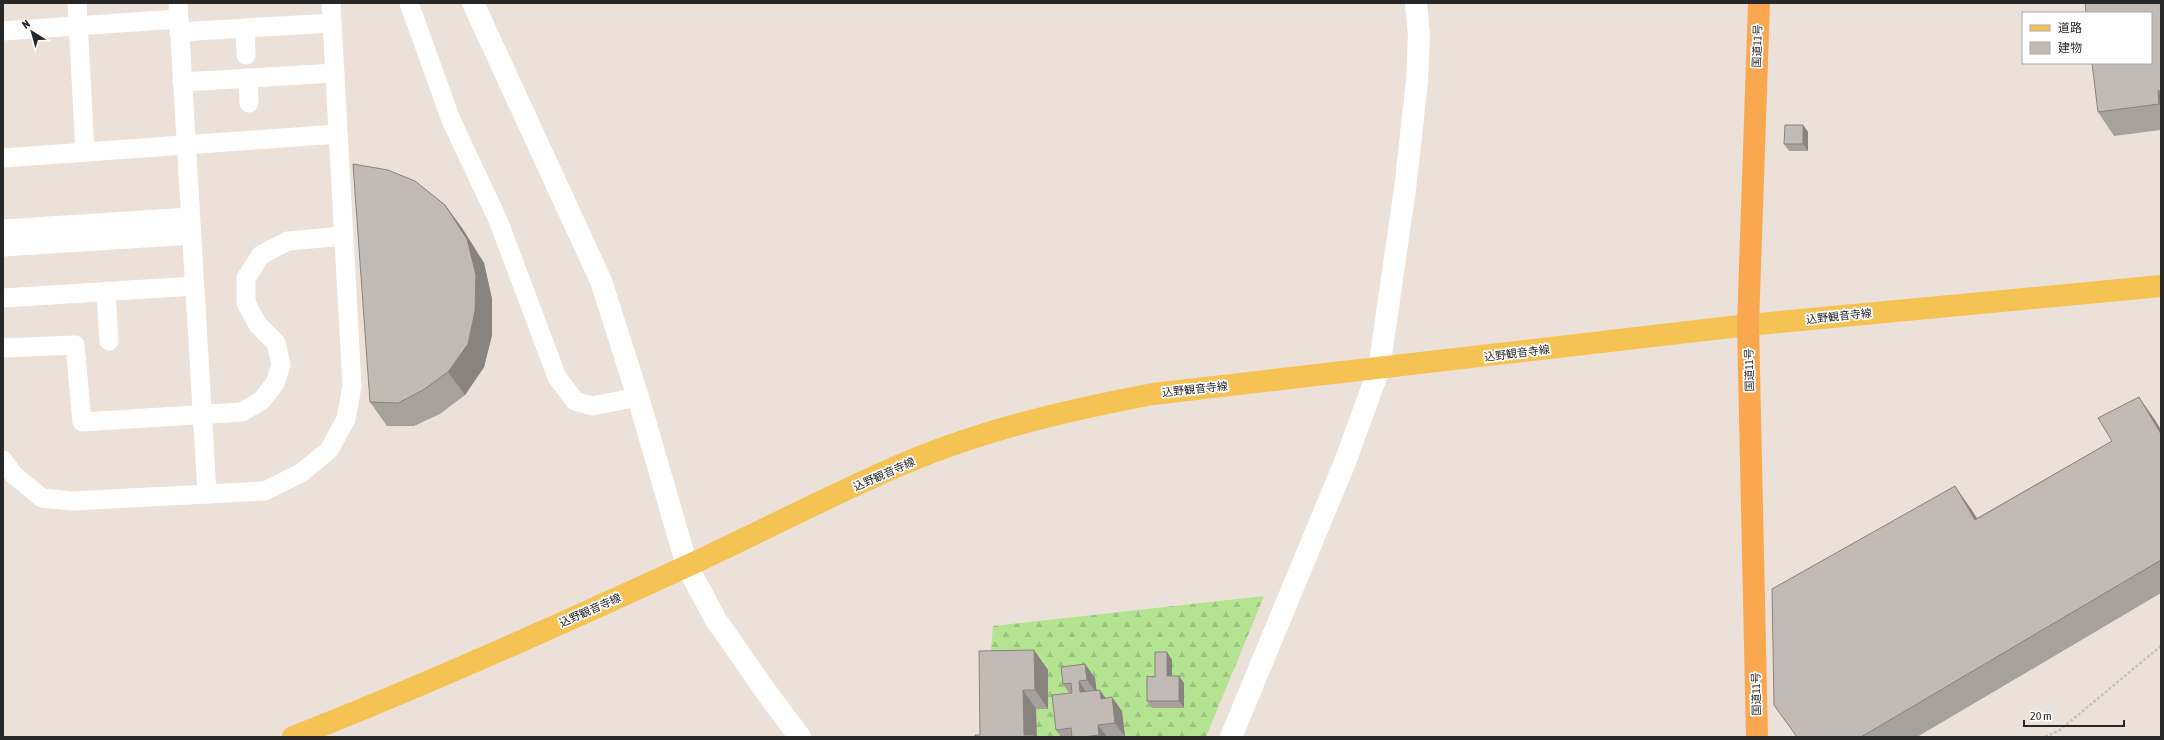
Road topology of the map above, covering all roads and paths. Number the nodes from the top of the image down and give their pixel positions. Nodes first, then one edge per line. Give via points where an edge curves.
1 (77, 3) edge
2 (331, 3) edge
3 (409, 3) edge
4 (473, 3) edge
5 (1416, 3) edge
6 (1759, 3) edge
7 (178, 18) edge
8 (332, 23) junction
9 (78, 26) junction
10 (245, 28) junction
11 (3, 31) edge
12 (246, 55) dead end
13 (335, 73) junction
14 (248, 78) junction
15 (182, 82) junction
16 (249, 103) dead end
17 (338, 134) junction
18 (187, 145) junction
19 (85, 152) junction
20 (3, 158) edge
21 (191, 226) junction
22 (3, 229) edge
23 (344, 236) junction
24 (3, 247) edge
25 (194, 286) junction
26 (2161, 286) edge
27 (106, 291) junction
28 (3, 298) edge
29 (1748, 325) junction
30 (109, 341) dead end
31 (3, 348) edge
32 (1379, 369) junction
33 (638, 397) junction
34 (202, 415) junction
35 (3, 460) edge
36 (207, 494) junction
37 (687, 566) junction
38 (2161, 646) edge
39 (292, 737) edge
40 (800, 737) edge
41 (1231, 737) edge
42 (1757, 737) edge
43 (2044, 737) edge

1 - 9 lane
2 - 8 lane
3 - 33 lane via 451,120 498,220 557,377 575,401 592,406
4 - 33 street via 601,281
5 - 32 street via 1419,36 1416,82 1405,189
6 - 29 highway, 国道11号
7 - 9 lane
7 - 10 lane
7 - 15 lane
8 - 10 lane
8 - 13 lane
9 - 11 lane
9 - 19 lane
10 - 12 lane
13 - 14 lane
13 - 17 lane
14 - 15 lane
14 - 16 lane
15 - 18 lane
17 - 18 lane
17 - 23 lane
18 - 19 lane
18 - 21 lane
19 - 20 lane
21 - 22 lane
21 - 24 lane
21 - 25 lane
23 - 34 lane via 288,241 262,255 246,278 246,303 258,325 276,343 281,365 275,383 262,400 242,412
23 - 36 lane via 352,386 346,419 329,450 301,473 265,491
25 - 27 lane
25 - 34 lane
26 - 29 main road, 込野観音寺線
27 - 28 lane
27 - 30 lane
29 - 32 main road, 込野観音寺線
29 - 42 highway, 国道11号
31 - 34 lane via 75,344 82,422
32 - 37 main road, 込野観音寺線 via 1153,394 1070,410 998,430 890,469
32 - 41 street via 1345,462
33 - 37 street
34 - 36 lane
35 - 36 lane via 14,475 42,498 72,501
37 - 39 main road, 込野観音寺線 via 429,683
37 - 40 street via 716,620
38 - 43 path via 2060,730

